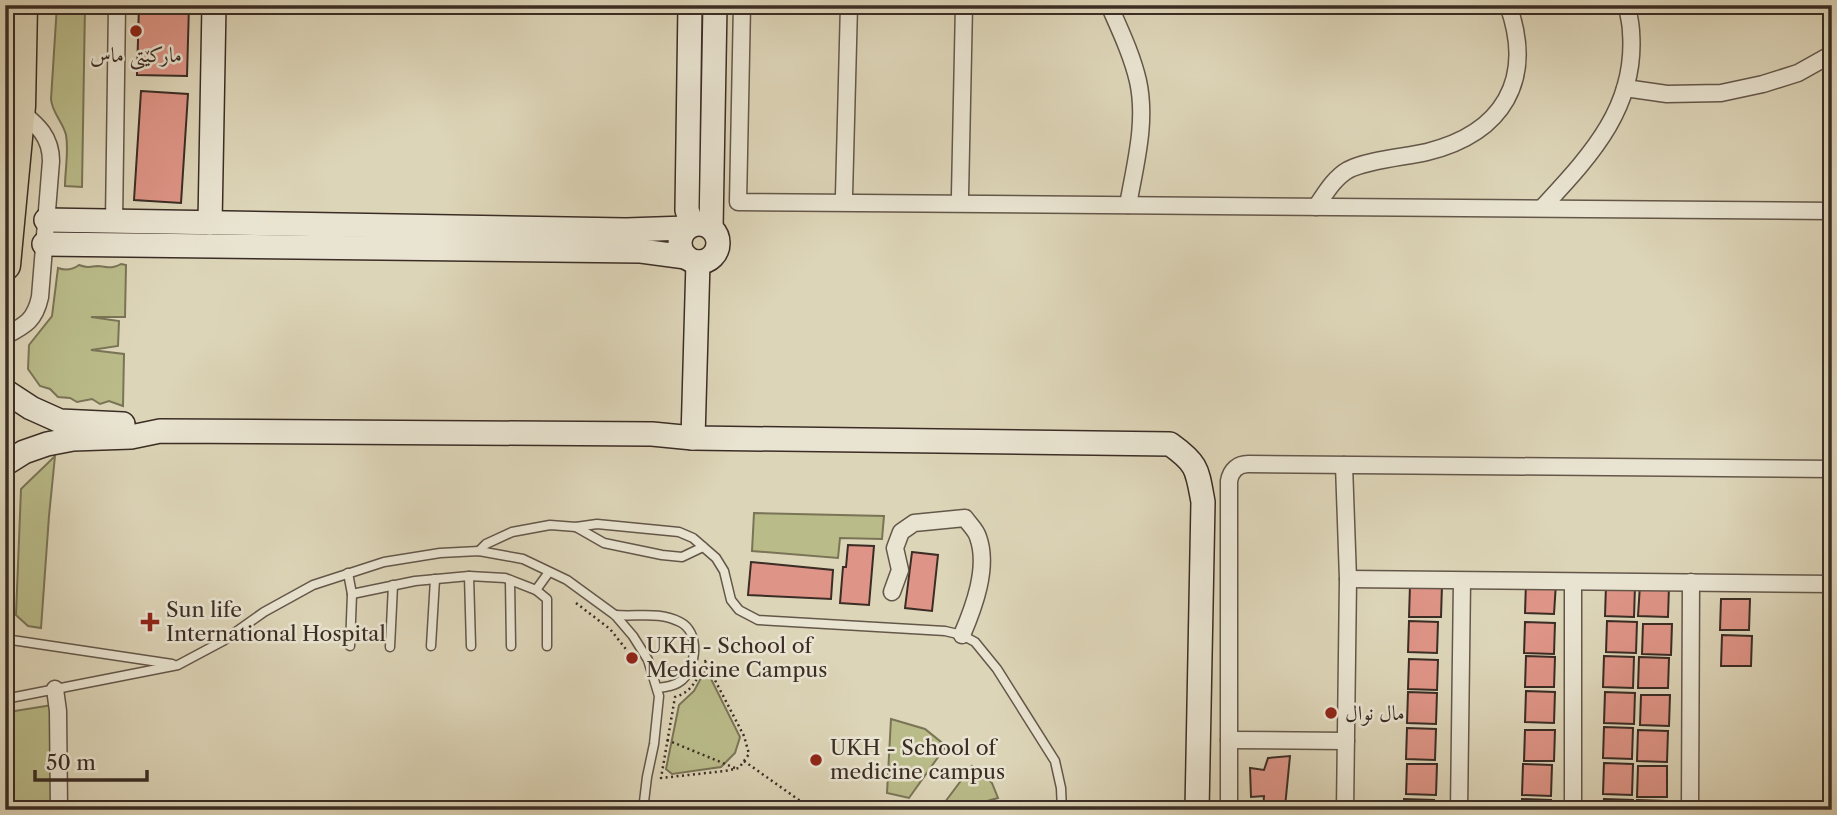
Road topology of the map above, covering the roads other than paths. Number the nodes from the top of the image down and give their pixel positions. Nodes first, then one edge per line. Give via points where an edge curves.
1 (22, 5) edge
2 (117, 5) edge
3 (214, 5) edge
4 (690, 5) edge
5 (715, 5) edge
6 (742, 5) edge
7 (849, 5) edge
8 (964, 5) edge
9 (1109, 5) edge
10 (1508, 5) edge
11 (1627, 5) edge
12 (1832, 54) edge
13 (1625, 88) junction
14 (19, 110) junction
15 (844, 195) dead end
16 (960, 195) dead end
17 (1128, 205) junction
18 (1316, 207) junction
19 (1542, 208) junction
20 (1832, 211) edge
21 (46, 220) junction
22 (114, 222) junction
23 (209, 223) junction
24 (696, 227) junction
25 (282, 236) junction
26 (44, 244) junction
27 (114, 245) junction
28 (692, 259) junction
29 (5, 264) edge
30 (5, 336) edge
31 (5, 391) edge
32 (160, 431) junction
33 (693, 438) junction
34 (5, 464) edge
35 (1344, 465) junction
36 (1832, 469) edge
37 (576, 527) junction
38 (703, 547) junction
39 (479, 551) junction
40 (549, 572) junction
41 (348, 573) junction
42 (469, 576) junction
43 (435, 579) junction
44 (1348, 579) junction
45 (510, 580) junction
46 (1462, 581) junction
47 (1573, 582) junction
48 (1691, 582) junction
49 (393, 585) junction
50 (1829, 588) edge
51 (536, 590) junction
52 (892, 592) dead end
53 (352, 594) junction
54 (615, 615) junction
55 (962, 635) junction
56 (5, 639) edge
57 (349, 646) dead end
58 (432, 646) dead end
59 (471, 646) dead end
60 (511, 646) dead end
61 (547, 646) dead end
62 (390, 647) dead end
63 (178, 665) junction
64 (657, 688) junction
65 (55, 689) junction
66 (5, 699) edge
67 (1229, 740) junction
68 (1346, 741) junction
69 (59, 810) edge
70 (643, 810) edge
71 (1062, 810) edge
72 (1197, 810) edge
73 (1229, 810) edge
74 (1345, 810) edge
75 (1459, 810) edge
76 (1573, 810) edge
77 (1690, 810) edge

1 - 14 highway
2 - 22 street
3 - 23 street
4 - 24 street via 687,210
5 - 24 street
6 - 17 street via 737,202
7 - 15 street
8 - 16 street
9 - 17 street via 1138,83 1141,119
10 - 18 street via 1515,30 1517,70 1512,90 1494,117 1473,133 1431,151 1348,170
11 - 13 street via 1631,59
12 - 13 street via 1798,73 1721,93 1667,94
13 - 19 street via 1615,117 1597,145
14 - 21 street via 50,145
14 - 29 highway
17 - 18 street
18 - 19 street
19 - 20 street
21 - 22 street
21 - 26 street
22 - 23 street
22 - 27 street
23 - 25 street
24 - 25 street
24 - 28 street via 680,239 682,252
24 - 28 street via 715,234 717,246 710,257
25 - 27 street
25 - 28 street via 641,251
26 - 27 street
26 - 30 street via 37,309 29,321
28 - 33 street
31 - 32 street via 60,421
32 - 33 street
32 - 34 street via 47,443
33 - 72 street via 1170,444 1185,454 1197,469 1203,502
35 - 36 street
35 - 44 street
35 - 67 street via 1244,464 1230,477
37 - 38 lane via 597,524 679,532
37 - 38 lane via 604,543 662,555 682,557
37 - 39 lane via 550,525 512,532
38 - 55 lane via 724,571 731,600 758,620
39 - 40 lane via 523,559
39 - 41 lane via 384,562
40 - 51 lane
40 - 54 lane
41 - 53 lane
41 - 63 lane via 313,585
42 - 43 lane
42 - 45 lane
42 - 59 lane
43 - 49 lane
43 - 58 lane
44 - 46 street
44 - 68 street
45 - 51 lane
45 - 60 lane
46 - 47 street
46 - 75 street
47 - 48 street
47 - 76 street
48 - 50 street
48 - 77 street
49 - 53 lane
49 - 62 lane
51 - 61 lane via 547,599
52 - 55 street via 900,570 895,548 901,532 914,523 965,519 978,535 982,561 974,605
53 - 57 lane
54 - 64 lane via 648,660
54 - 64 lane via 657,614 688,628 695,649 689,669 679,682
55 - 71 lane via 975,642 997,669 1055,761
56 - 63 lane
63 - 65 lane
64 - 70 lane
65 - 66 lane
65 - 69 street
67 - 68 street
67 - 73 street
68 - 74 street

